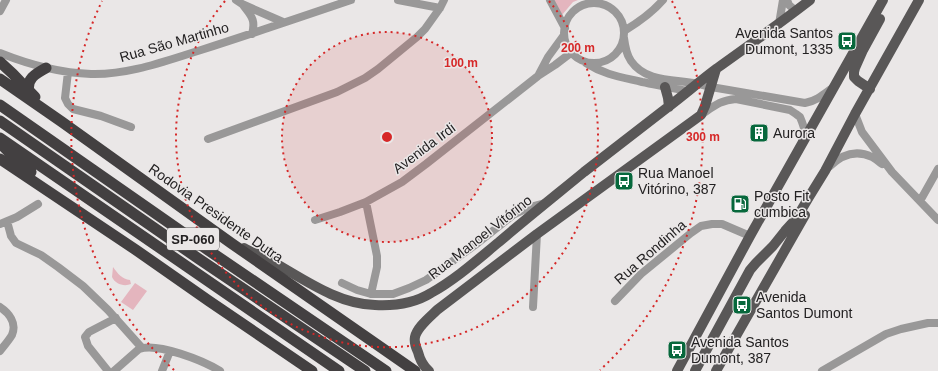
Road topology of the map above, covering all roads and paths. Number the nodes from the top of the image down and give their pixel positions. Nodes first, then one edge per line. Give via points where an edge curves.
1 (6, 0) edge
2 (351, 0) edge
3 (398, 0) edge
4 (444, 0) edge
5 (550, 0) edge
6 (604, 0) edge
7 (663, 0) edge
8 (783, 0) edge
9 (787, 0) edge
10 (810, 0) edge
11 (883, 0) edge
12 (887, 0) edge
13 (919, 0) edge
14 (239, 2) edge
15 (440, 8) junction
16 (610, 8) junction
17 (0, 11) edge
18 (796, 11) junction
19 (618, 16) junction
20 (640, 21) junction
21 (283, 22) junction
22 (779, 24) junction
23 (565, 32) junction
24 (252, 34) junction
25 (624, 34) junction
26 (572, 52) junction
27 (0, 53) edge
28 (582, 60) junction
29 (0, 62) edge
30 (46, 68) junction
31 (716, 70) junction
32 (68, 72) junction
33 (538, 76) junction
34 (0, 79) edge
35 (698, 84) junction
36 (665, 87) junction
37 (711, 87) junction
38 (832, 89) junction
39 (870, 89) junction
40 (688, 91) junction
41 (30, 92) junction
42 (0, 105) edge
43 (668, 107) junction
44 (855, 114) junction
45 (700, 115) junction
46 (0, 121) edge
47 (62, 122) junction
48 (131, 127) dead end
49 (0, 138) edge
50 (208, 139) dead end
51 (802, 141) junction
52 (0, 143) edge
53 (0, 159) edge
54 (938, 169) edge
55 (825, 171) junction
56 (892, 172) junction
57 (809, 197) junction
58 (920, 201) junction
59 (366, 202) junction
60 (546, 203) junction
61 (38, 204) dead end
62 (90, 220) junction
63 (314, 220) dead end
64 (938, 220) edge
65 (4, 223) edge
66 (537, 234) junction
67 (750, 236) junction
68 (231, 243) junction
69 (342, 283) dead end
70 (371, 294) junction
71 (615, 300) dead end
72 (0, 307) edge
73 (533, 307) dead end
74 (116, 318) junction
75 (938, 323) edge
76 (142, 348) junction
77 (0, 351) edge
78 (170, 351) junction
79 (216, 370) edge
80 (108, 371) edge
81 (114, 371) edge
82 (162, 371) edge
83 (312, 371) edge
84 (339, 371) edge
85 (365, 371) edge
86 (386, 371) edge
87 (415, 371) edge
88 (429, 371) edge
89 (677, 371) edge
90 (695, 371) edge
91 (716, 371) edge
92 (822, 371) edge

1 - 17 street
2 - 21 street, Rua São Martinho
3 - 15 street
4 - 15 street
5 - 23 street
6 - 16 street
7 - 20 street
8 - 22 street
9 - 18 street
10 - 18 main road, Rua Manoel Vitórino
11 - 38 main road
12 - 39 main road via 854,72 854,77
13 - 39 main road
14 - 21 street
14 - 24 street via 254,23
15 - 50 street via 417,37 365,78 337,92
16 - 19 street
16 - 23 street via 596,3 578,8 570,16
18 - 22 main road, Rua Manoel Vitórino
19 - 20 street
19 - 25 street via 622,21
20 - 25 street
21 - 24 street, Rua São Martinho
22 - 31 main road, Rua Manoel Vitórino
23 - 26 street via 568,47
23 - 33 street, Avenida Irdi
24 - 32 street, Rua São Martinho via 140,68 112,73
25 - 28 street via 620,48 614,56 597,63
25 - 35 street via 630,60 643,72 670,81
26 - 28 street
26 - 33 street, Avenida Irdi
27 - 30 street, Rua São Martinho
28 - 36 street via 601,72
29 - 41 highway
30 - 32 street, Rua São Martinho
30 - 41 highway via 30,81
31 - 35 main road, Rua Manoel Vitórino
31 - 37 main road
32 - 48 street via 65,98 73,109
33 - 59 street, Avenida Irdi via 402,182
34 - 47 highway, Rodovia Presidente Dutra / SP-060
35 - 37 street
35 - 40 main road, Rua Manoel Vitórino
36 - 40 street
36 - 43 main road
37 - 38 street via 805,103 812,102
37 - 45 main road
38 - 51 main road
39 - 44 main road
40 - 43 main road, Rua Manoel Vitórino
41 - 47 highway
42 - 86 highway, SP-060
43 - 60 main road, Rua Manoel Vitórino
44 - 55 main road
44 - 56 street via 862,132
45 - 51 street via 722,101 736,99 790,110 800,117 802,122
45 - 66 main road
46 - 85 highway, SP-060
47 - 68 highway, Rodovia Presidente Dutra / SP-060
49 - 84 highway, SP-060
51 - 67 main road
52 - 62 highway via 22,165
53 - 62 highway
54 - 58 street
55 - 56 street via 842,156 857,153 873,157
55 - 57 main road
56 - 58 street
57 - 90 main road via 796,219 750,270
57 - 91 main road via 806,212
58 - 64 street
59 - 63 street, Avenida Irdi
59 - 70 street via 377,256
60 - 68 main road, Rua Manoel Vitórino via 468,268 429,294 410,302 374,305 339,297 260,255
60 - 70 street via 513,215 426,280 393,294
61 - 65 street
62 - 83 highway
65 - 74 street via 16,243 58,266
66 - 73 street
66 - 88 main road via 437,310 425,322 415,336 420,359
67 - 71 street, Rua Rondinha via 722,224 701,226 641,274
67 - 89 main road
68 - 87 highway, Rodovia Presidente Dutra / SP-060
69 - 70 street
72 - 77 street via 9,314 14,327
74 - 76 street
74 - 80 street via 89,332 86,337 88,346
75 - 92 street via 928,323 886,334
76 - 78 street
76 - 81 street
78 - 79 street
78 - 82 street

